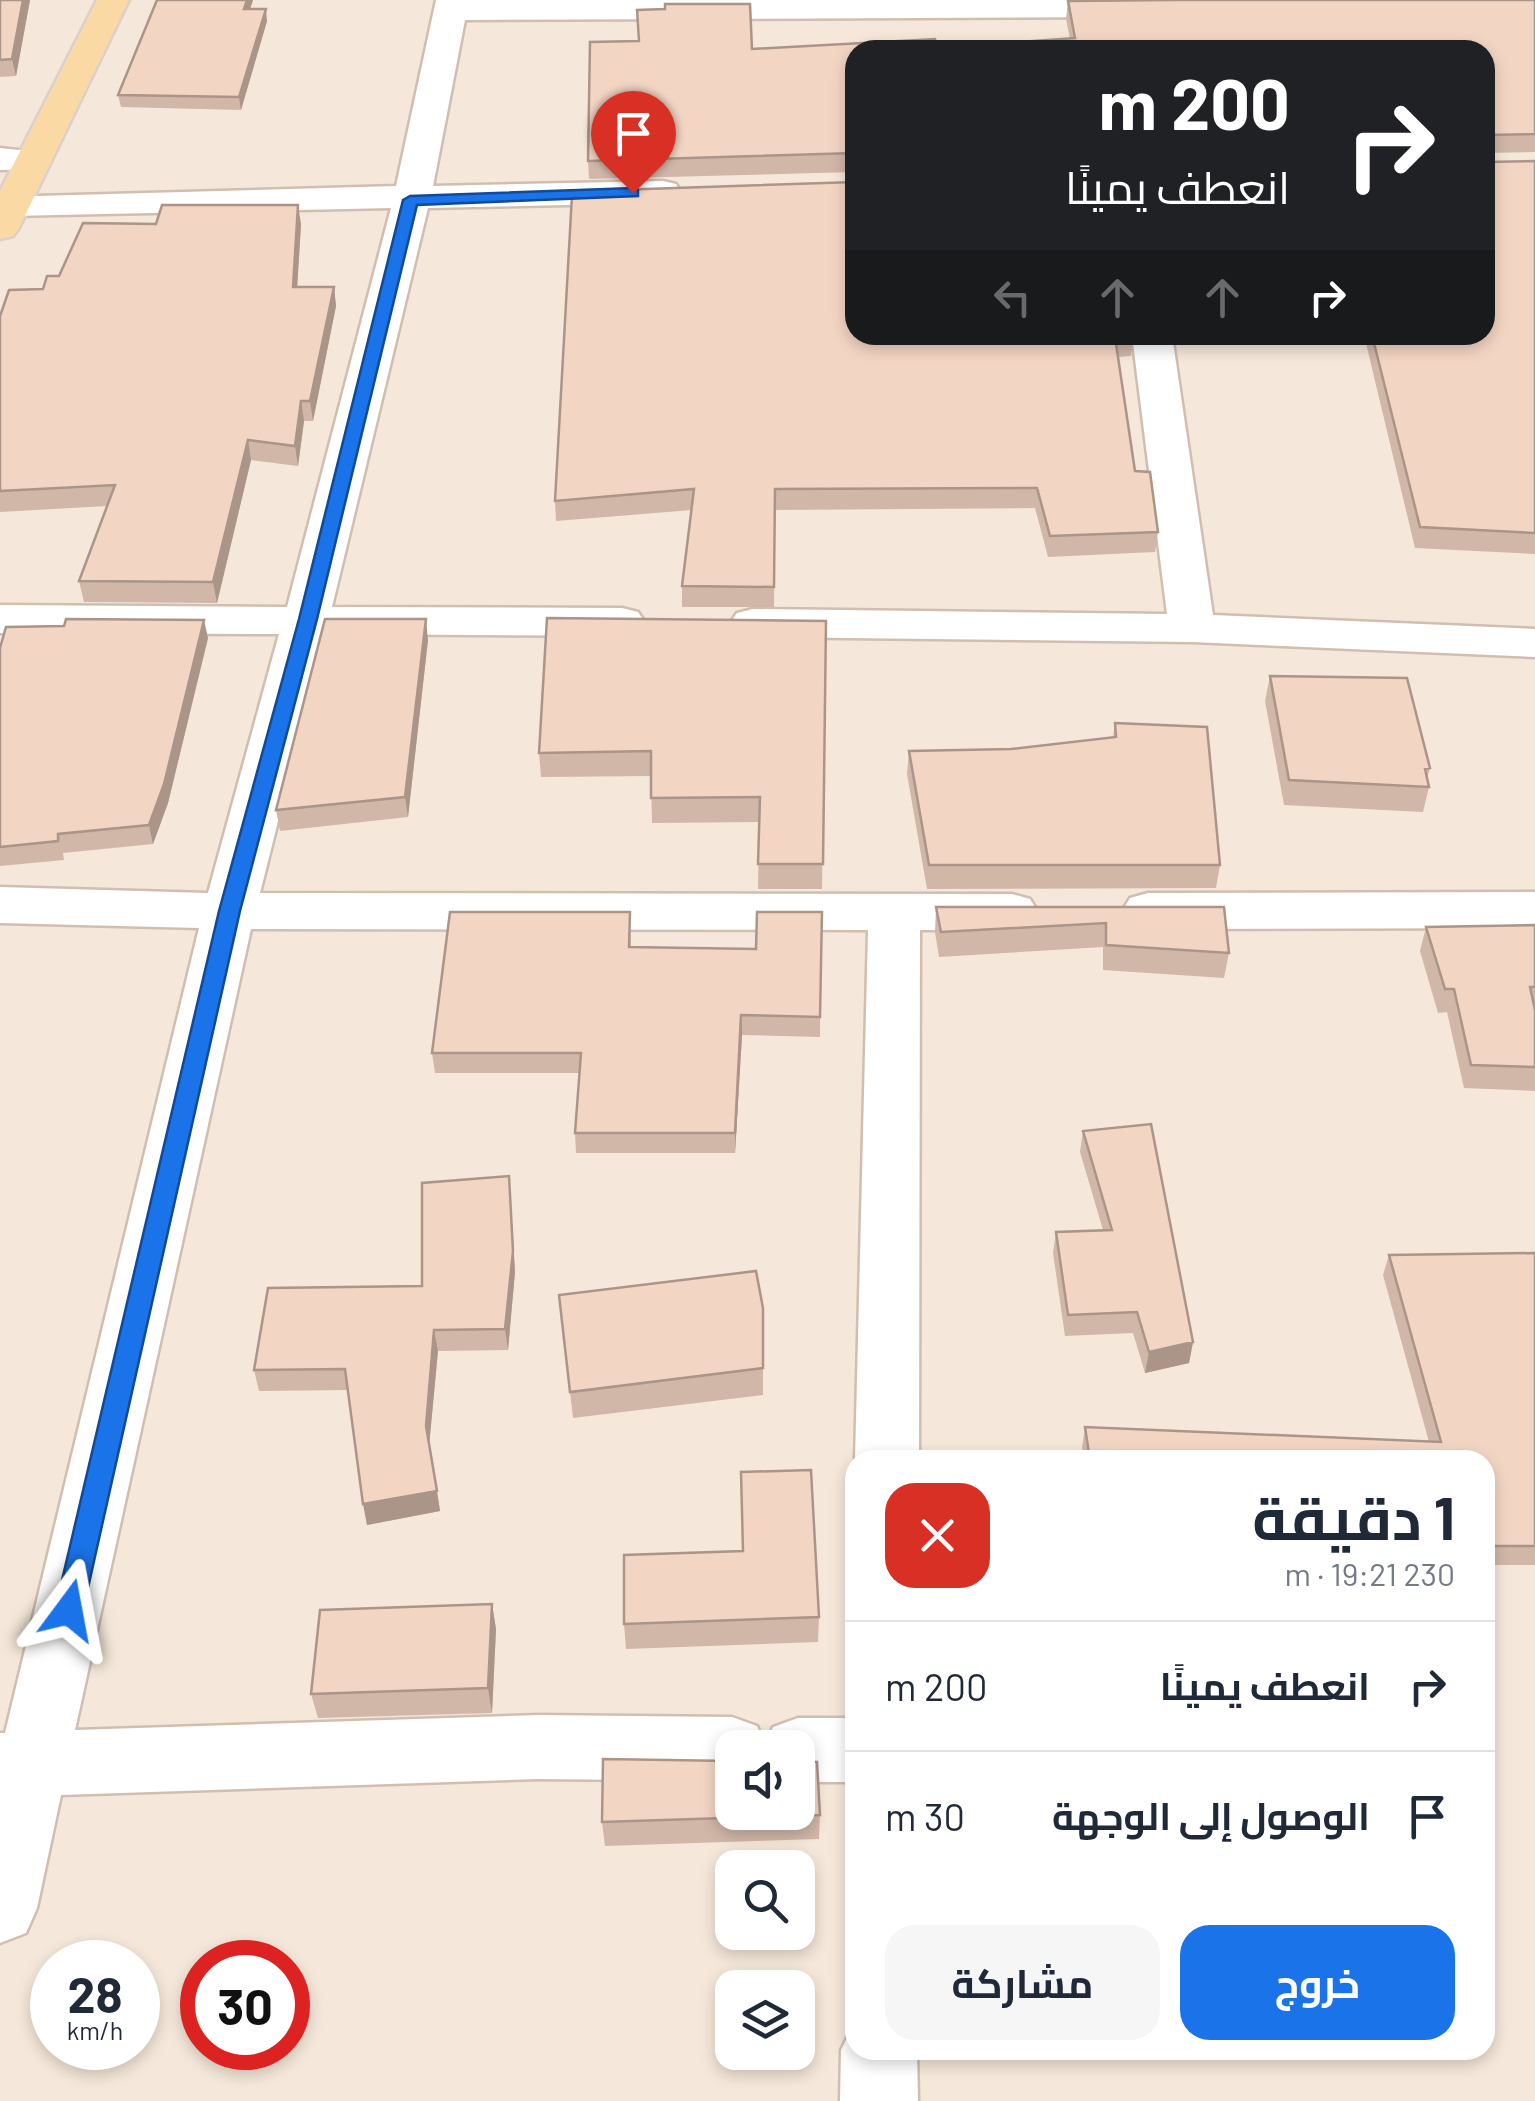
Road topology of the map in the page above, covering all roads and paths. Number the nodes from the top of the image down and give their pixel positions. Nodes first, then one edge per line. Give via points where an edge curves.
1 (112, 0) edge
2 (1141, 4) edge
3 (452, 5) edge
4 (1181, 6) edge
5 (16, 160) edge
6 (700, 191) edge
7 (410, 200) junction
8 (6, 216) edge
9 (1153, 345) edge
10 (0, 619) edge
11 (308, 619) junction
12 (1192, 628) junction
13 (1535, 643) edge
14 (0, 906) edge
15 (1535, 910) edge
16 (230, 911) junction
17 (894, 912) junction
18 (887, 1450) edge
19 (715, 1749) edge
20 (815, 1750) edge
21 (845, 1750) edge
22 (17, 1765) edge
23 (0, 1908) edge
24 (879, 2060) edge
25 (878, 2101) edge

1 - 5 main road
2 - 3 street
2 - 4 street
3 - 7 street
5 - 8 main road
6 - 7 street
7 - 8 street
7 - 11 street
9 - 12 street
10 - 11 street
11 - 12 street
11 - 16 street
12 - 13 street
14 - 16 street
15 - 17 street
16 - 17 street
16 - 22 street
17 - 18 street
19 - 22 street via 538,1747
20 - 21 street
22 - 23 street
24 - 25 street

